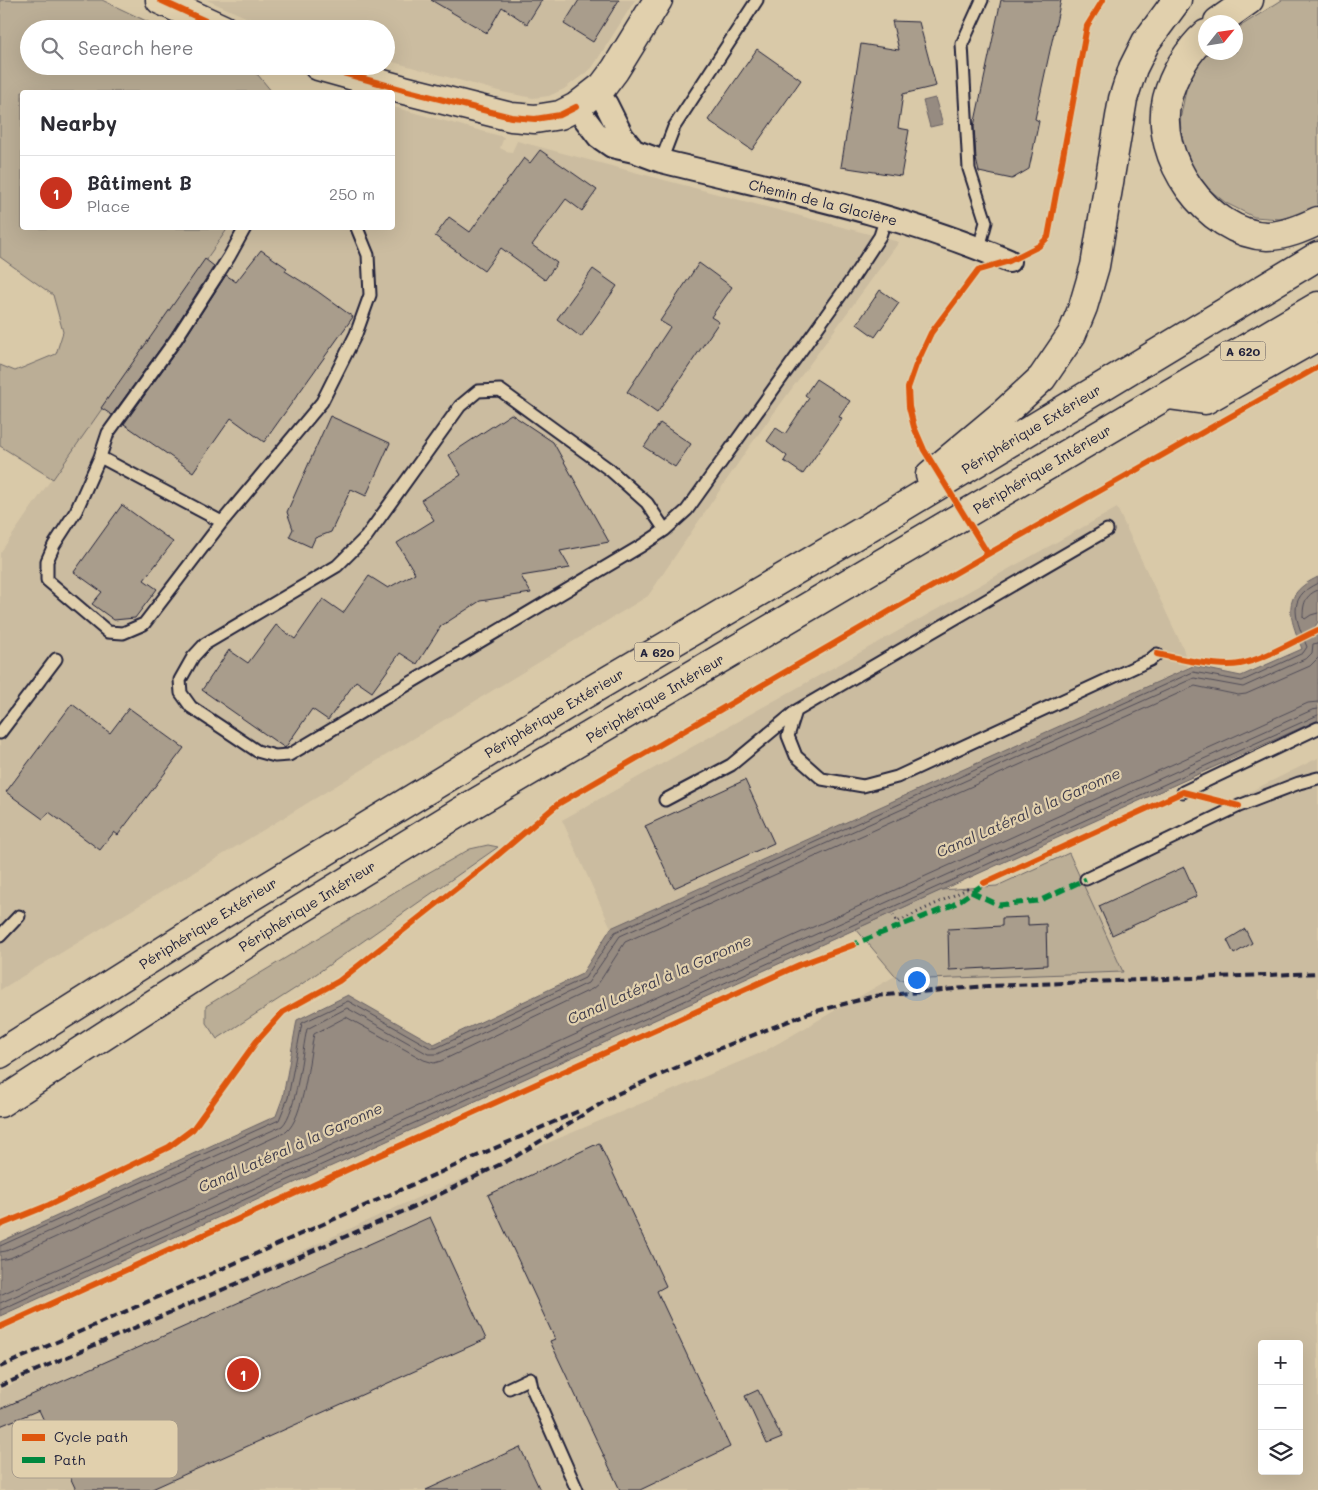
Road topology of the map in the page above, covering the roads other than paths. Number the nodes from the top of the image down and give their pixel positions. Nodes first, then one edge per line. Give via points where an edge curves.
1 (160, 0) edge
2 (658, 0) edge
3 (757, 0) edge
4 (982, 0) edge
5 (1176, 0) edge
6 (1249, 0) edge
7 (1228, 15) edge
8 (203, 20) edge
9 (1198, 45) edge
10 (350, 75) edge
11 (587, 100) junction
12 (661, 162) junction
13 (886, 217) junction
14 (1318, 221) edge
15 (244, 230) edge
16 (358, 230) edge
17 (979, 248) junction
18 (1318, 256) edge
19 (1009, 261) dead end
20 (1318, 306) edge
21 (1318, 336) edge
22 (1168, 395) junction
23 (100, 457) junction
24 (222, 522) junction
25 (871, 526) junction
26 (664, 530) junction
27 (1107, 530) dead end
28 (1157, 654) road end
29 (56, 659) dead end
30 (796, 711) junction
31 (1318, 728) edge
32 (0, 733) edge
33 (1318, 778) edge
34 (1182, 792) dead end
35 (665, 800) dead end
36 (1086, 879) dead end
37 (19, 916) dead end
38 (0, 936) edge
39 (0, 1054) edge
40 (0, 1103) edge
41 (509, 1388) dead end
42 (577, 1490) edge

1 - 8 main road
2 - 11 main road via 615,70
3 - 12 lane via 674,127
4 - 17 lane via 962,44 969,169 986,222
5 - 25 main road via 1146,42 1123,98 1095,266 1084,307 1072,334 1042,378 1025,395
6 - 7 main road
9 - 14 main road via 1175,76 1166,100 1165,126 1170,153 1182,179 1221,220 1244,231 1268,236 1295,231
10 - 11 main road via 511,117 552,117
11 - 12 street, Chemin de la Glacière via 606,104 622,136 634,151
12 - 13 street, Chemin de la Glacière
13 - 17 street, Chemin de la Glacière
13 - 26 lane via 880,236 850,282 687,510
15 - 23 lane via 176,339 108,433
16 - 24 lane via 368,255 370,295 356,334 322,402
17 - 19 street, Chemin de la Glacière
18 - 25 main road, Périphérique Extérieur / A 620
20 - 22 main road, Périphérique Intérieur / A 620
21 - 22 main road via 1206,400
22 - 40 main road, Périphérique Intérieur / A 620 via 460,812 285,919
23 - 24 lane
23 - 24 lane via 76,511 47,561 47,580 108,632 123,633 144,624
25 - 39 main road, Périphérique Extérieur / A 620 via 528,728
26 - 26 lane via 289,755 274,756 257,751 191,707 181,693 180,680 205,644 336,566 366,537 460,406 478,391 500,390 610,470 647,503
27 - 30 lane
28 - 30 lane via 897,777 863,786 822,779 796,756 788,736
29 - 32 lane
30 - 35 lane via 731,765
31 - 34 lane
33 - 36 lane via 1239,806
37 - 38 lane
41 - 42 lane via 530,1378

